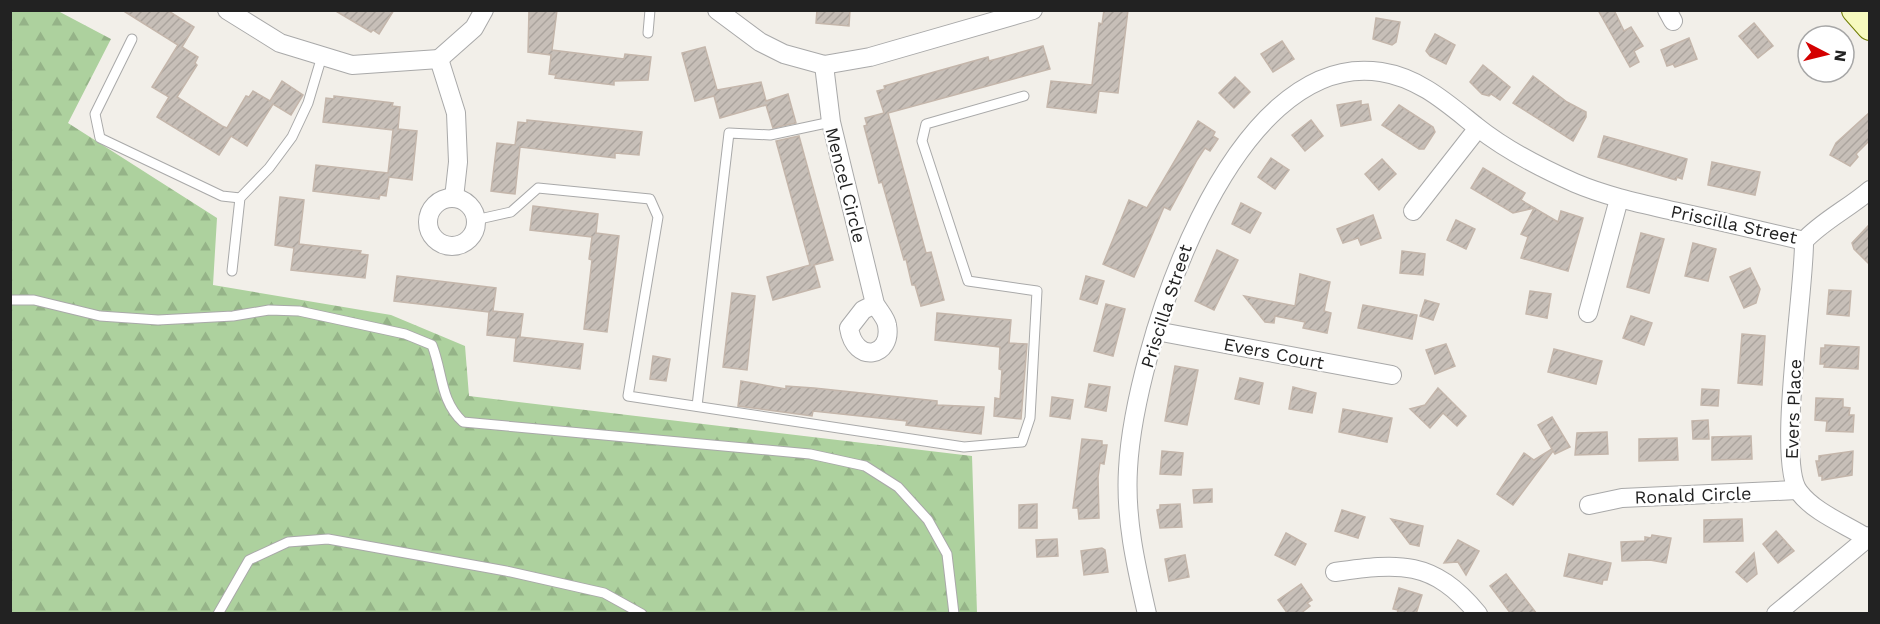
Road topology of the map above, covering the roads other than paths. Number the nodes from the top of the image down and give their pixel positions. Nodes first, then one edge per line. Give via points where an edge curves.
1 (227, 10) edge
2 (484, 10) edge
3 (650, 10) edge
4 (717, 10) edge
5 (1033, 10) edge
6 (1855, 10) edge
7 (1869, 27) edge
8 (648, 33) dead end
9 (132, 39) dead end
10 (322, 56) junction
11 (439, 59) junction
12 (824, 65) junction
13 (1024, 96) dead end
14 (831, 122) junction
15 (1478, 128) junction
16 (1869, 190) edge
17 (240, 198) junction
18 (454, 198) junction
19 (1619, 199) junction
20 (1413, 211) dead end
21 (475, 220) junction
22 (1804, 241) junction
23 (232, 271) dead end
24 (10, 300) edge
25 (875, 304) dead end
26 (1588, 313) dead end
27 (1156, 331) junction
28 (1392, 375) dead end
29 (697, 406) junction
30 (1797, 490) junction
31 (1590, 505) dead end
32 (1868, 537) edge
33 (1335, 572) dead end
34 (218, 614) edge
35 (642, 614) edge
36 (954, 614) edge
37 (1147, 614) edge
38 (1478, 614) edge
39 (1776, 614) edge

1 - 10 street via 280,43
2 - 11 street via 474,28
3 - 8 lane
4 - 12 street via 760,42 784,54
5 - 12 street via 870,57
6 - 7 main road
9 - 17 lane via 95,114 100,138 222,196
10 - 11 street via 352,65
10 - 17 lane via 308,103 292,137
11 - 18 street via 456,113 458,162
12 - 14 street, Mencel Circle
13 - 29 lane via 926,124 922,141 968,281 1037,291 1030,418 1022,442 964,447
14 - 25 street, Mencel Circle
14 - 29 lane via 770,135 729,133
15 - 19 street, Priscilla Street via 1524,158
15 - 20 street
15 - 27 street, Priscilla Street via 1420,85 1381,72 1344,71 1304,87 1282,102 1255,131 1222,178 1171,280
16 - 22 street, Priscilla Street
17 - 23 lane
18 - 21 street via 470,207
18 - 21 street via 437,203 431,210 428,219 433,237 449,246 458,245 472,234
19 - 22 street, Priscilla Street
19 - 26 street
21 - 29 lane via 511,212 538,188 650,199 658,217 628,396
22 - 30 street, Evers Place via 1790,450
24 - 36 lane via 34,300 100,316 158,320 299,311 405,334 432,345 444,395 452,412 463,422 810,454 866,466 898,487 928,520 947,555
27 - 28 street, Evers Court
27 - 37 street, Priscilla Street via 1134,416 1128,468 1133,554
30 - 31 street, Ronald Circle via 1622,498
30 - 32 street via 1818,509
32 - 39 street
33 - 38 street via 1403,566 1451,585
34 - 35 lane via 249,560 288,542 328,539 604,593

